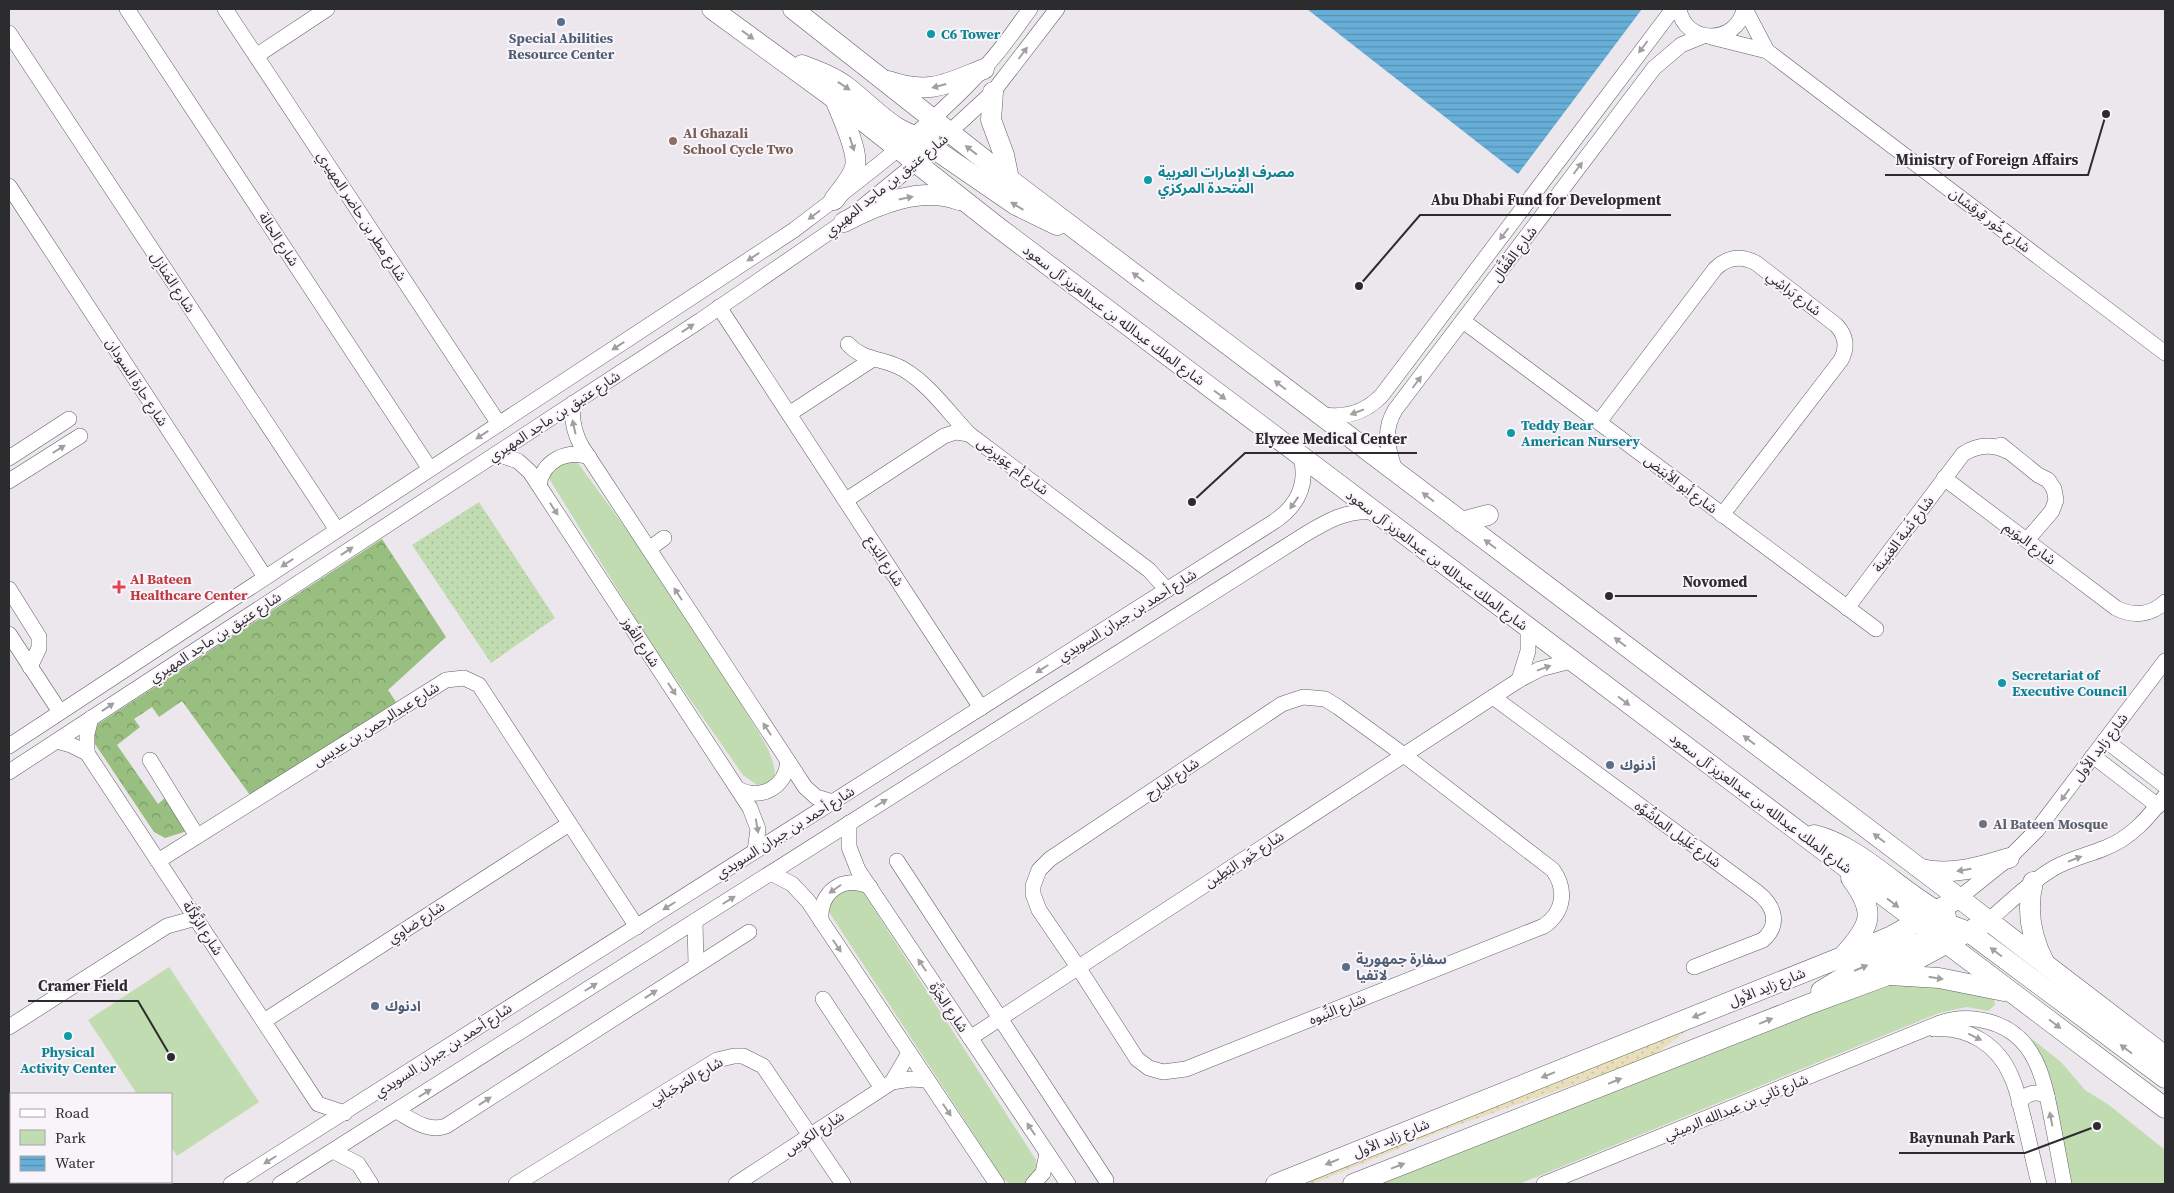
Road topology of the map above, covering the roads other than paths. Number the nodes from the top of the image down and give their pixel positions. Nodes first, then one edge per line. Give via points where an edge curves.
1 (127, 9) edge
2 (225, 9) edge
3 (327, 9) edge
4 (712, 9) edge
5 (1030, 9) edge
6 (1057, 9) edge
7 (1673, 9) edge
8 (1679, 9) edge
9 (1744, 9) edge
10 (797, 11) edge
11 (9, 33) edge
12 (1707, 37) junction
13 (1767, 51) junction
14 (256, 56) junction
15 (784, 60) junction
16 (984, 69) junction
17 (881, 78) junction
18 (993, 92) junction
19 (835, 99) junction
20 (932, 119) junction
21 (950, 133) junction
22 (906, 143) junction
23 (933, 148) junction
24 (916, 163) junction
25 (1010, 179) junction
26 (9, 186) edge
27 (834, 200) junction
28 (969, 204) junction
29 (844, 222) junction
30 (1078, 232) junction
31 (719, 308) junction
32 (1463, 321) junction
33 (848, 344) dead end
34 (2165, 353) edge
35 (874, 359) junction
36 (1386, 390) junction
37 (574, 403) junction
38 (1399, 406) junction
39 (789, 414) junction
40 (1319, 414) junction
41 (69, 419) dead end
42 (1599, 422) junction
43 (499, 424) junction
44 (969, 434) junction
45 (80, 436) dead end
46 (26, 447) junction
47 (496, 454) junction
48 (589, 457) junction
49 (1301, 457) junction
50 (9, 458) edge
51 (36, 464) junction
52 (430, 469) junction
53 (1396, 473) junction
54 (1944, 478) junction
55 (9, 481) edge
56 (538, 485) junction
57 (846, 500) junction
58 (373, 507) junction
59 (1374, 512) junction
60 (1722, 515) junction
61 (1488, 516) dead end
62 (1461, 522) junction
63 (384, 527) junction
64 (337, 530) junction
65 (664, 538) dead end
66 (2027, 540) junction
67 (315, 545) junction
68 (649, 549) junction
69 (326, 565) junction
70 (266, 577) junction
71 (9, 589) edge
72 (1166, 590) junction
73 (2165, 602) edge
74 (1846, 608) junction
75 (1528, 628) junction
76 (1876, 630) dead end
77 (9, 634) edge
78 (2165, 660) edge
79 (1571, 661) junction
80 (30, 667) junction
81 (1519, 680) junction
82 (1493, 697) junction
83 (981, 708) junction
84 (60, 712) junction
85 (91, 718) junction
86 (2105, 740) junction
87 (57, 741) junction
88 (9, 746) edge
89 (87, 753) junction
90 (1404, 755) junction
91 (2093, 756) junction
92 (150, 760) dead end
93 (788, 760) junction
94 (9, 772) edge
95 (2165, 786) edge
96 (738, 788) junction
97 (2162, 801) edge
98 (833, 802) junction
99 (850, 823) junction
100 (569, 824) junction
101 (1800, 833) junction
102 (197, 836) junction
103 (756, 851) junction
104 (2009, 858) junction
105 (158, 861) junction
106 (897, 861) dead end
107 (1841, 864) junction
108 (1917, 868) junction
109 (771, 873) junction
110 (2033, 882) junction
111 (870, 887) junction
112 (1959, 898) junction
113 (185, 901) junction
114 (1936, 911) junction
115 (196, 918) junction
116 (695, 921) junction
117 (821, 921) junction
118 (1988, 921) junction
119 (1917, 922) junction
120 (167, 926) junction
121 (1960, 926) junction
122 (637, 927) junction
123 (749, 932) dead end
124 (1942, 940) junction
125 (603, 948) junction
126 (1842, 957) junction
127 (696, 965) junction
128 (1078, 967) junction
129 (1694, 967) dead end
130 (2048, 967) junction
131 (616, 972) junction
132 (1888, 975) junction
133 (548, 983) junction
134 (2016, 994) junction
135 (823, 999) dead end
136 (1807, 1005) junction
137 (561, 1006) junction
138 (1000, 1018) junction
139 (264, 1021) junction
140 (9, 1027) edge
141 (1928, 1029) junction
142 (970, 1038) junction
143 (908, 1053) junction
144 (2165, 1056) edge
145 (2165, 1078) edge
146 (926, 1080) junction
147 (887, 1085) junction
148 (2047, 1096) junction
149 (2019, 1103) junction
150 (318, 1104) junction
151 (2165, 1108) edge
152 (396, 1111) junction
153 (345, 1113) junction
154 (359, 1134) junction
155 (810, 1135) junction
156 (308, 1136) junction
157 (333, 1151) junction
158 (1047, 1153) junction
159 (316, 1162) junction
160 (358, 1164) junction
161 (1106, 1180) dead end
162 (231, 1184) edge
163 (280, 1184) edge
164 (372, 1184) edge
165 (516, 1184) edge
166 (736, 1184) edge
167 (843, 1184) edge
168 (997, 1184) edge
169 (1034, 1184) edge
170 (1068, 1184) edge
171 (1276, 1184) edge
172 (1353, 1184) edge
173 (1544, 1184) edge
174 (2040, 1184) edge
175 (2064, 1184) edge

1 - 52 street, شارع الحالة
2 - 14 street, شارع مطر بن حاضر المهيري
3 - 14 street
4 -> 15 main road, شارع الملك عبدالله بن عبدالعزيز آل سعود
5 - 16 street, شارع عتيق بن ماجد المهيري
18 -> 6 street, شارع عتيق بن ماجد المهيري
7 -> 36 street, شارع القُفَّال
8 - 12 street via 1688,27
9 - 12 street, شارع القُفَّال via 1734,28 1720,36
9 - 13 street, شارع خُور قِرقِشان
10 - 17 main road
11 - 64 street, شارع المَنازِل
12 - 13 street, شارع خُور قِرقِشان
32 -> 12 street, شارع القُفَّال via 1654,68 1681,45
13 - 34 street, شارع خُور قِرقِشان
14 - 43 street, شارع مطر بن حاضر المهيري
15 - 19 main road, شارع الملك عبدالله بن عبدالعزيز آل سعود
15 -> 22 main road via 834,79 895,126
16 -> 17 main road via 932,88 906,86
16 - 20 street, شارع عتيق بن ماجد المهيري
17 - 20 main road
18 - 21 street, شارع عتيق بن ماجد المهيري
18 - 25 main road via 991,120
19 - 22 main road, شارع الملك عبدالله بن عبدالعزيز آل سعود
19 -> 27 main road via 856,163
20 - 21 main road
20 - 22 street, شارع عتيق بن ماجد المهيري
21 - 22 main road
21 - 23 street, شارع عتيق بن ماجد المهيري
25 -> 21 main road
22 - 23 main road
22 - 24 main road, شارع الملك عبدالله بن عبدالعزيز آل سعود
22 - 27 street, شارع عتيق بن ماجد المهيري
23 - 24 street, شارع عتيق بن ماجد المهيري
30 -> 23 main road via 1046,221 1016,205
24 - 28 main road, شارع الملك عبدالله بن عبدالعزيز آل سعود
24 - 29 street, شارع عتيق بن ماجد المهيري
25 - 30 main road
26 - 70 street, شارع حارة السودان
27 -> 43 street, شارع عتيق بن ماجد المهيري via 794,230
29 -> 28 main road via 878,206 920,196 941,195
28 -> 49 main road, شارع الملك عبدالله بن عبدالعزيز آل سعود
29 - 31 street, شارع عتيق بن ماجد المهيري
40 -> 30 main road
37 -> 31 street, شارع عتيق بن ماجد المهيري
31 - 39 street, شارع البَدع
38 -> 32 street, شارع القُفَّال
32 - 42 street, شارع أبو الأبيَض
33 - 35 street via 856,352
35 - 39 street
35 - 44 street via 893,364 911,374
36 - 38 street via 1389,400
36 -> 40 street, شارع القُفَّال via 1376,402 1360,411 1344,416
37 - 47 street, شارع عتيق بن ماجد المهيري
48 -> 37 street via 574,430
38 - 53 street, شارع القُفَّال via 1390,420 1386,438
39 - 57 street, شارع البَدع
40 - 53 main road
41 - 46 street
42 - 60 street, شارع أبو الأبيَض
42 - 60 street, شارع بَراشِي via 1719,264 1731,258 1744,258 1763,269 1836,325 1844,335 1846,348 1841,360
43 -> 52 street, شارع عتيق بن ماجد المهيري
44 - 57 street, شارع أم عِوَيرِض via 956,432 944,436
44 - 72 street, شارع أم عِوَيرِض via 1149,570
51 -> 45 street
46 - 50 street
46 - 51 street
47 - 56 street, شارع القُوز via 518,461
47 - 63 street, شارع عتيق بن ماجد المهيري
48 - 56 street via 576,454 558,457 544,470
48 - 68 street
49 - 59 main road, شارع الملك عبدالله بن عبدالعزيز آل سعود
49 -> 72 street, شارع أحمد بن جبران السويدي via 1304,482 1287,512
51 - 55 street
52 - 58 street, شارع عتيق بن ماجد المهيري
62 -> 53 main road
54 - 66 street, شارع البوَيم
54 - 66 street, شارع ثَنية الغبَينة via 1968,444 1980,439 1998,442 2048,480 2056,495 2055,506
54 - 74 street, شارع ثَنية الغبَينة
56 -> 96 street, شارع القُوز
57 - 83 street, شارع البَدع
58 - 63 street via 374,519
58 - 64 street, شارع عتيق بن ماجد المهيري
59 - 75 main road, شارع الملك عبدالله بن عبدالعزيز آل سعود
99 -> 59 street, شارع أحمد بن جبران السويدي via 1328,520 1350,512
60 - 74 street, شارع أبو الأبيَض
61 - 62 main road
108 -> 62 main road
69 -> 63 street, شارع عتيق بن ماجد المهيري
64 - 67 street, شارع عتيق بن ماجد المهيري
65 - 68 street
66 - 73 street, شارع البوَيم via 2116,608 2142,614
67 - 69 street via 323,554
67 -> 70 street, شارع عتيق بن ماجد المهيري
93 -> 68 street
85 -> 69 street, شارع عتيق بن ماجد المهيري
70 - 84 street, شارع عتيق بن ماجد المهيري
71 - 80 street via 39,637 39,648
72 -> 83 street, شارع أحمد بن جبران السويدي
74 - 76 street, شارع أبو الأبيَض
75 - 79 main road, شارع الملك عبدالله بن عبدالعزيز آل سعود
75 - 81 street via 1528,651
77 - 80 street
78 - 86 street, شارع زايد الأول
81 -> 79 street, شارع خَور البَطِين via 1540,669
79 -> 101 main road, شارع الملك عبدالله بن عبدالعزيز آل سعود
80 - 84 street
81 - 82 street, شارع خَور البَطِين
82 - 90 street, شارع خَور البَطِين
82 - 129 street, شارع غَلِيل الماشُوَّه via 1770,904 1774,922 1763,940
83 - 98 street, شارع أحمد بن جبران السويدي
84 - 88 street, شارع عتيق بن ماجد المهيري
85 - 87 street, شارع عتيق بن ماجد المهيري
85 - 89 street
86 - 91 street, شارع زايد الأول
86 - 95 street
87 - 89 street
87 - 94 street, شارع عتيق بن ماجد المهيري
89 - 105 street, شارع الزَّلاَّلة
90 - 128 street, شارع خَور البَطِين
90 - 128 street, شارع اليارِح via 1325,699 1303,697 1282,704 1050,859 1039,870 1033,886 1035,902
90 - 128 street, شارع النِّيوه via 1553,870 1560,882 1562,896 1559,910 1550,921 1171,1073 1156,1071 1137,1059
91 - 97 street
91 -> 104 street, شارع زايد الأول via 2050,815
92 - 102 street
93 - 96 street via 783,779 768,791 749,793
93 - 98 street via 810,793
96 -> 103 street, شارع القُوز via 756,822
110 -> 97 street, شارع زايد الأول via 2062,864 2127,837
98 - 103 street, شارع أحمد بن جبران السويدي
99 - 109 street, شارع أحمد بن جبران السويدي
99 - 111 street, شارع الجَزَّة via 851,855
100 - 102 street, شارع عبدالرحمن بن عديس via 479,685 458,677 446,680
100 - 122 street, شارع عبدالرحمن بن عديس
100 - 139 street, شارع ضاوِي
101 - 107 main road, شارع الملك عبدالله بن عبدالعزيز آل سعود
101 - 114 main road via 1840,845
102 - 105 street, شارع عبدالرحمن بن عديس
103 -> 122 street, شارع أحمد بن جبران السويدي
104 -> 108 main road via 1955,871
104 - 112 street, شارع زايد الأول
105 - 113 street, شارع الزَّلاَّلة
106 - 138 street
107 -> 119 main road, شارع الملك عبدالله بن عبدالعزيز آل سعود
107 - 126 main road via 1864,896 1868,911 1863,933
108 - 112 main road
116 -> 109 street, شارع أحمد بن جبران السويدي
109 - 117 street via 798,889
110 - 118 street, شارع زايد الأول
110 - 130 main road via 2031,928
111 -> 117 street via 850,882 831,890 821,907
142 -> 111 street, شارع الجَزَّة
112 - 114 main road, شارع زايد الأول
112 - 118 main road
112 - 121 main road
113 - 115 street, شارع الزَّلاَّلة
113 - 120 street
114 - 119 main road, شارع زايد الأول
114 - 121 main road
115 - 120 street
115 - 139 street, شارع الزَّلاَّلة
116 - 127 street
116 - 131 street, شارع أحمد بن جبران السويدي
117 -> 143 street
118 - 121 main road, شارع زايد الأول
118 - 130 main road
119 - 121 main road
119 - 124 main road, شارع الملك عبدالله بن عبدالعزيز آل سعود
119 - 126 main road, شارع زايد الأول
120 - 140 street
121 - 124 main road, شارع زايد الأول
145 -> 121 main road
122 - 125 street, شارع أحمد بن جبران السويدي
123 - 127 street
124 - 132 main road, شارع زايد الأول
124 - 134 main road, شارع الملك عبدالله بن عبدالعزيز آل سعود
136 -> 124 main road via 1843,977
125 - 131 street via 604,962
125 - 133 street, شارع أحمد بن جبران السويدي
126 -> 171 main road, شارع زايد الأول
152 -> 127 street via 427,1127 446,1126
128 - 138 street, شارع خَور البَطِين
130 - 144 main road
137 -> 131 street, شارع أحمد بن جبران السويدي
132 -> 134 main road via 1939,978
132 - 136 main road, شارع زايد الأول
133 - 137 street via 558,992
133 - 153 street, شارع أحمد بن جبران السويدي
134 -> 151 main road, شارع الملك عبدالله بن عبدالعزيز آل سعود
135 - 147 street
172 -> 136 main road, شارع زايد الأول
152 -> 137 street, شارع أحمد بن جبران السويدي
138 - 142 street, شارع خَور البَطِين
138 - 161 street
139 - 150 street, شارع الزَّلاَّلة
141 - 148 street, شارع ثاني بن عبدالله الرميثي via 1960,1018 1984,1020 2003,1027 2020,1039 2032,1054 2041,1071
141 -> 149 street, شارع ثاني بن عبدالله الرميثي via 1959,1031 1988,1044 2009,1070
141 - 173 street, شارع ثاني بن عبدالله الرميثي
158 -> 142 street, شارع الجَزَّة
143 - 146 street
143 - 147 street, شارع الكوس
146 - 147 street, شارع الكوس via 912,1079
146 -> 168 street
147 - 155 street, شارع الكوس
148 - 149 street via 2031,1093
175 -> 148 street, شارع ثاني بن عبدالله الرميثي
149 - 174 street, شارع ثاني بن عبدالله الرميثي
150 - 153 street
150 - 156 street
152 - 154 street, شارع أحمد بن جبران السويدي
153 - 156 street, شارع أحمد بن جبران السويدي
154 - 157 street, شارع أحمد بن جبران السويدي
154 - 160 street
155 - 165 street, شارع المَرحَبانِي via 764,1066 743,1056 726,1057
155 - 166 street, شارع الكوس
155 - 167 street, شارع المَرحَبانِي
156 - 159 street via 304,1154
156 -> 162 street, شارع أحمد بن جبران السويدي
157 - 159 street, شارع أحمد بن جبران السويدي
157 - 160 street
158 - 169 street via 1044,1173
158 - 170 street, شارع الجَزَّة
159 - 163 street, شارع أحمد بن جبران السويدي
160 - 164 street

